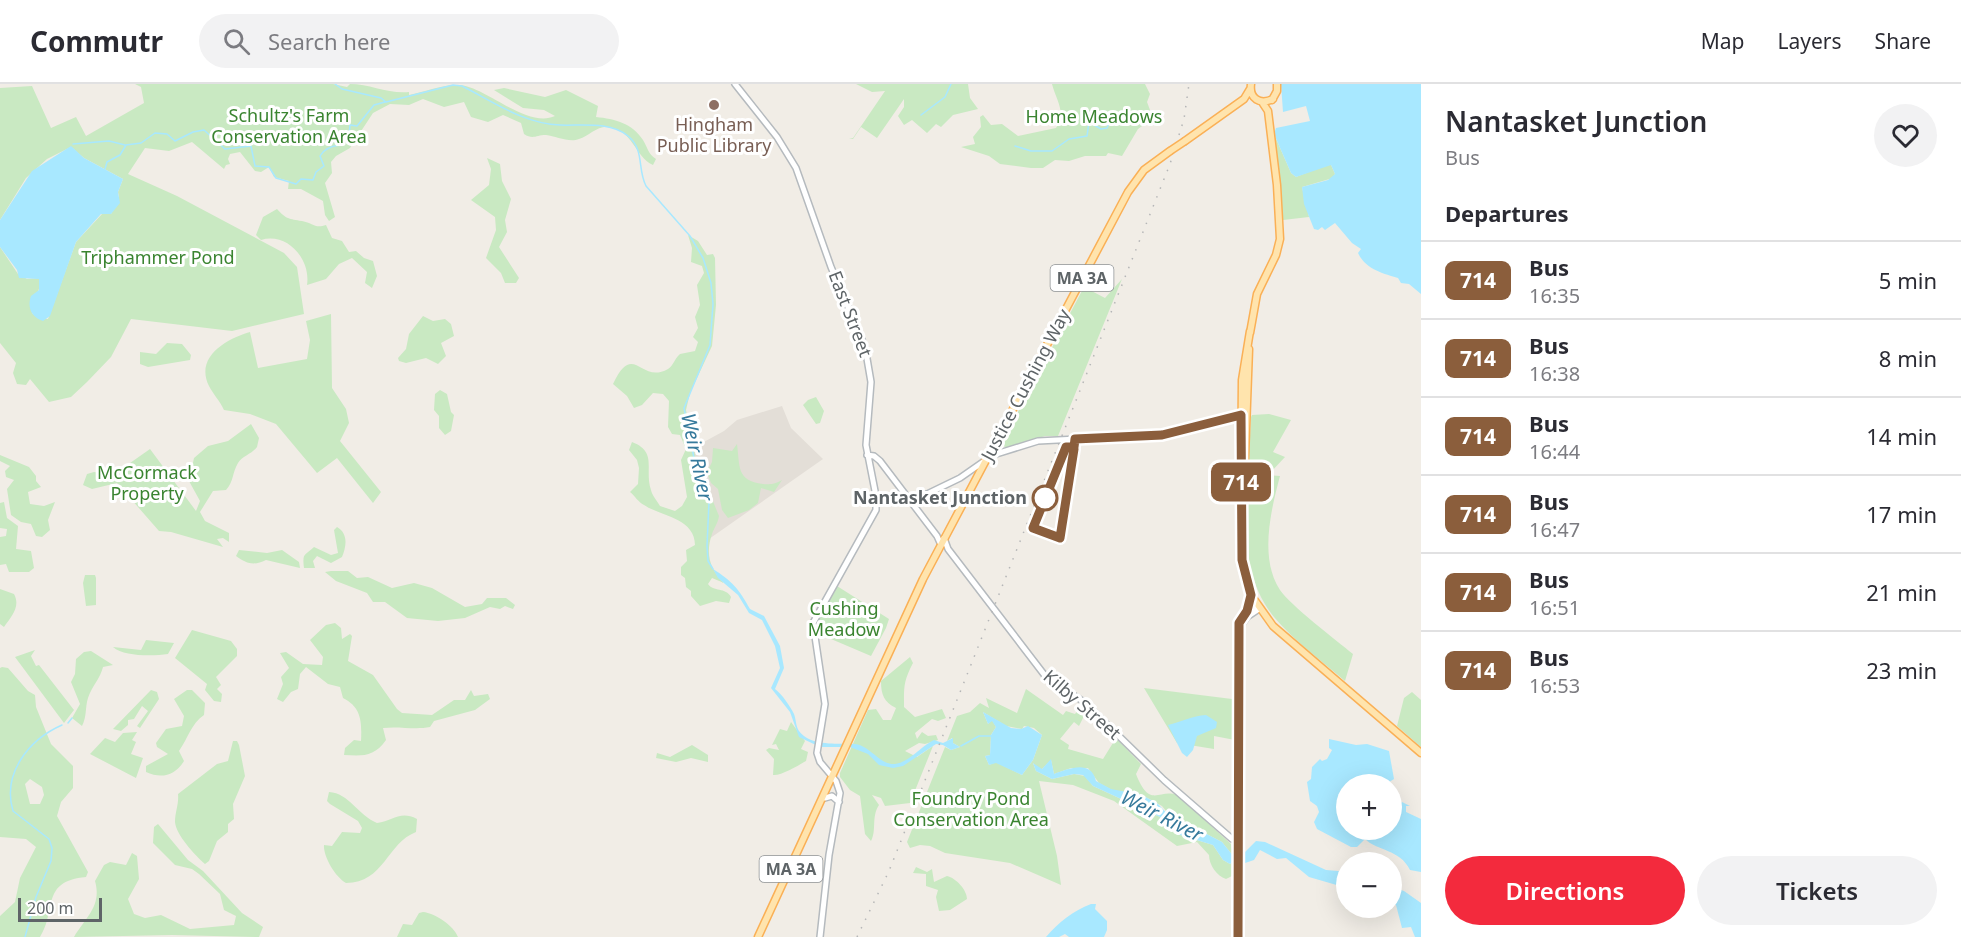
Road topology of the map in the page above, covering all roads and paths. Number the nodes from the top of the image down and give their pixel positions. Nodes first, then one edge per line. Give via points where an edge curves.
1 (735, 84) edge
2 (1277, 84) edge
3 (1250, 86) edge
4 (1254, 98) junction
5 (1244, 99) junction
6 (1273, 99) junction
7 (1262, 102) junction
8 (1268, 111) junction
9 (1244, 413) junction
10 (996, 441) junction
11 (1003, 451) junction
12 (867, 455) junction
13 (987, 458) junction
14 (964, 476) junction
15 (973, 484) junction
16 (908, 497) junction
17 (876, 503) junction
18 (941, 541) junction
19 (1251, 595) junction
20 (1258, 608) junction
21 (1247, 611) junction
22 (1240, 627) junction
23 (1421, 753) edge
24 (833, 777) junction
25 (823, 799) junction
26 (839, 802) junction
27 (1238, 840) junction
28 (758, 937) edge
29 (820, 937) edge
30 (1238, 937) edge

1 - 12 main road, East Street via 793,162 865,347 871,382
2 - 6 main road
3 - 4 main road
3 - 5 main road, Justice Cushing Way / MA 3A
4 - 5 main road, Justice Cushing Way / MA 3A
4 - 7 main road
5 - 10 main road, Justice Cushing Way / MA 3A, bridge via 1144,170
6 - 7 main road
6 - 8 main road
7 - 8 main road
8 - 9 main road via 1280,236 1276,255 1257,294 1243,366
9 - 11 main road via 1162,435 1049,439
9 - 19 main road via 1242,560
10 - 11 main road
10 - 13 main road, Justice Cushing Way / MA 3A
11 - 13 main road
12 - 16 main road via 880,461
12 - 17 main road, East Street
13 - 14 main road
13 - 15 main road, Justice Cushing Way / MA 3A
14 - 15 main road
14 - 16 main road via 927,494
15 - 18 main road, Justice Cushing Way / MA 3A
16 - 17 main road
16 - 18 main road
17 - 24 main road via 870,523 813,620 825,704 816,750 820,762
18 - 24 main road, Justice Cushing Way / MA 3A
18 - 27 main road, Kilby Street via 1046,677 1082,700 1171,786
19 - 20 main road
19 - 21 main road
20 - 21 main road
20 - 22 main road
20 - 23 main road via 1276,629
21 - 22 main road via 1240,619
22 - 27 main road
24 - 25 main road, Justice Cushing Way / MA 3A
24 - 26 main road via 840,789
25 - 26 main road via 832,796
25 - 28 main road, Justice Cushing Way / MA 3A
26 - 29 main road
27 - 30 main road

